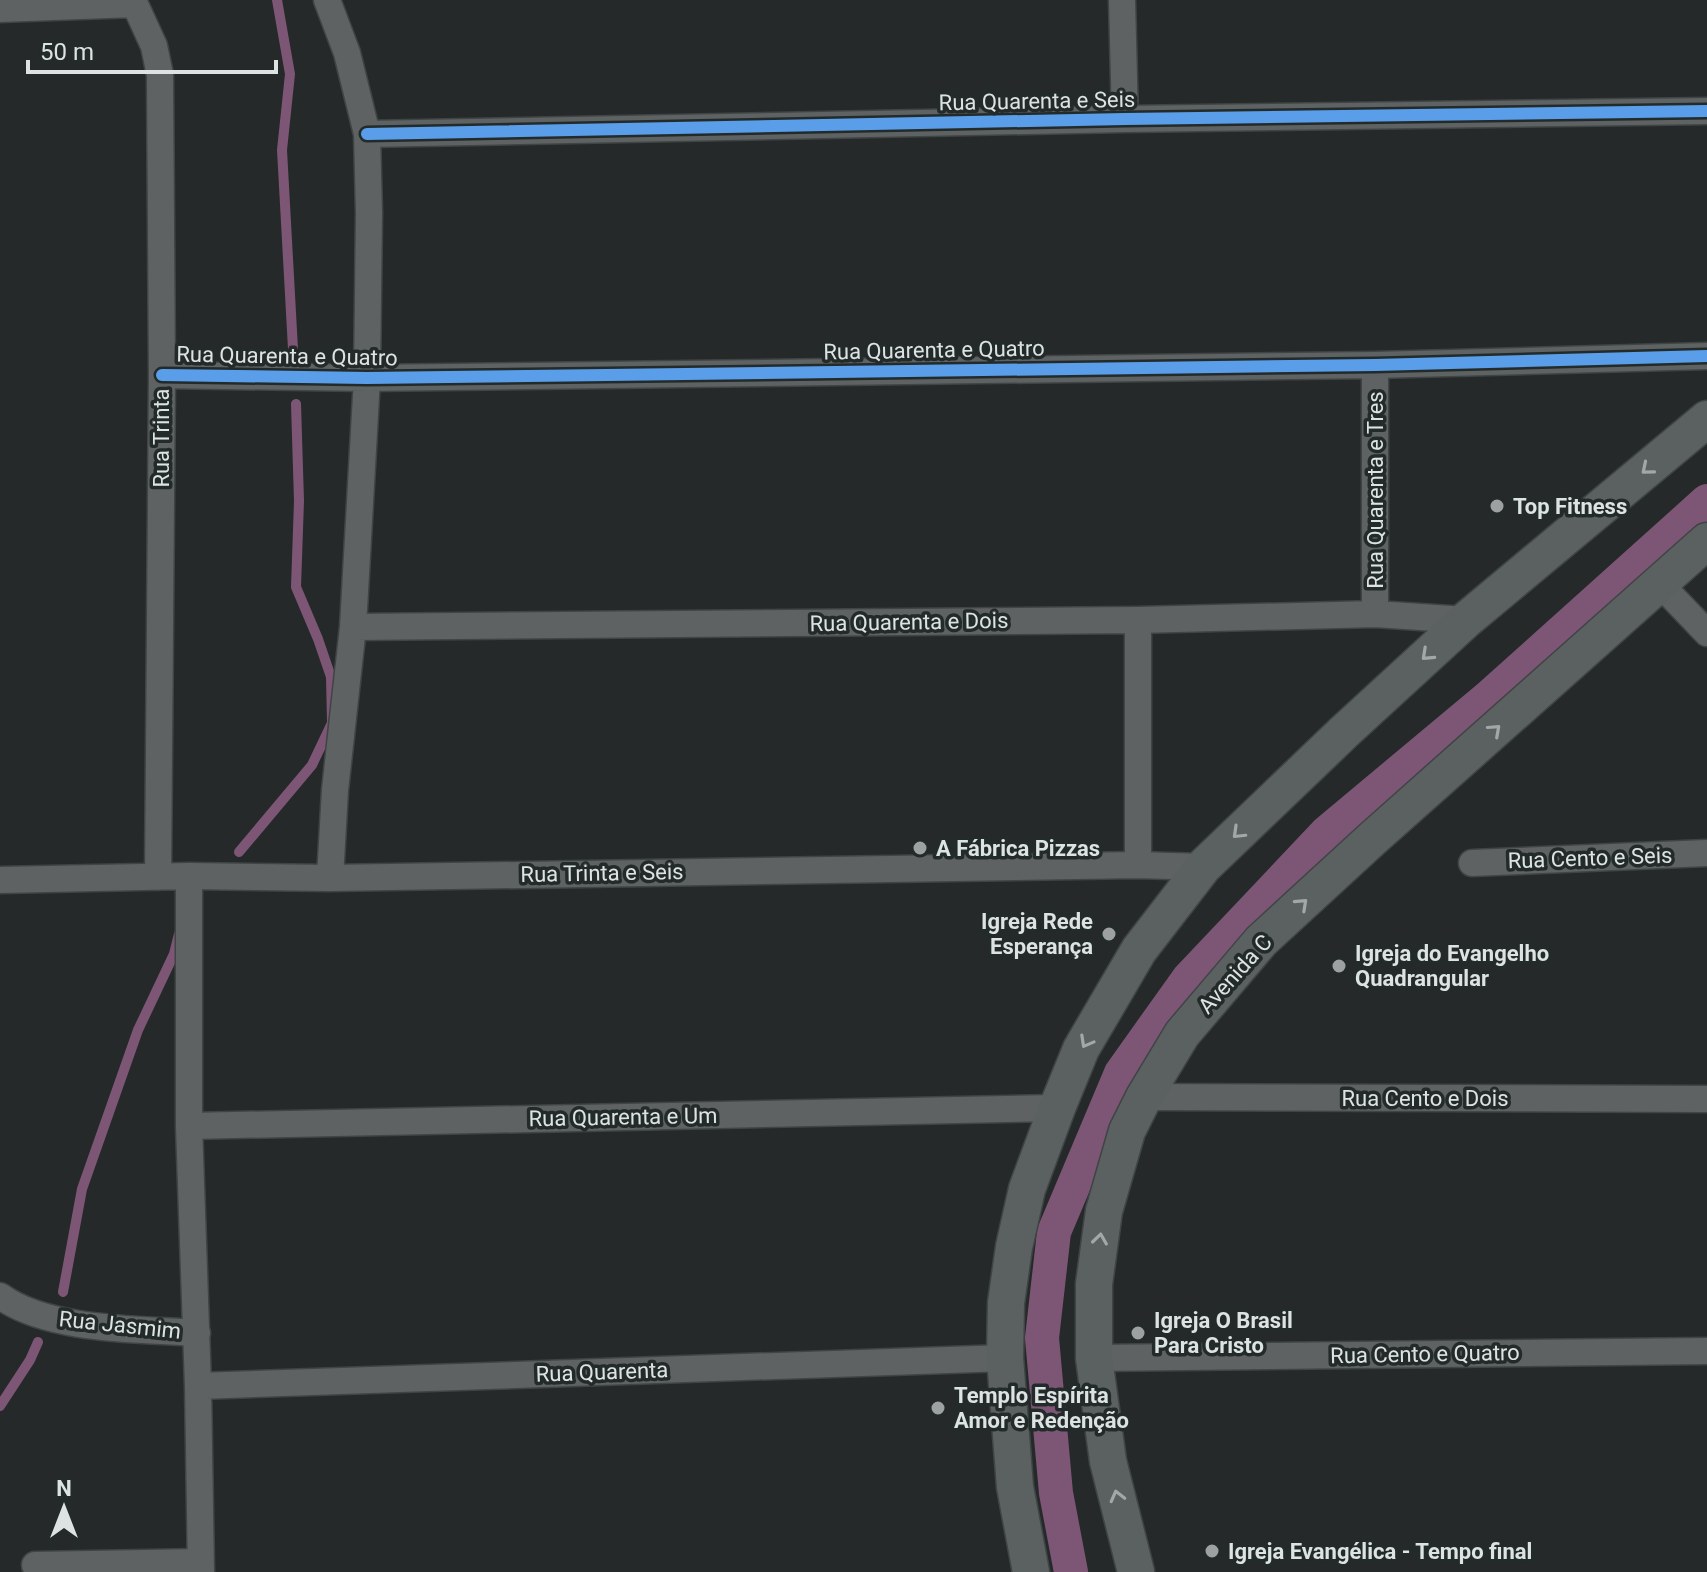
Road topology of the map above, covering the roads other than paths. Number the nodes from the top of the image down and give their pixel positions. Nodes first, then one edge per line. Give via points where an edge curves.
1 (327, 0) edge
2 (1122, 0) edge
3 (134, 2) edge
4 (0, 9) edge
5 (1707, 111) edge
6 (1125, 119) junction
7 (367, 134) junction
8 (1707, 356) edge
9 (1375, 365) junction
10 (162, 375) junction
11 (367, 378) junction
12 (1707, 419) edge
13 (1707, 541) edge
14 (1660, 584) junction
15 (1375, 614) junction
16 (1138, 620) junction
17 (1466, 620) junction
18 (353, 627) junction
19 (1707, 633) edge
20 (1707, 853) edge
21 (1472, 863) dead end
22 (1138, 865) junction
23 (1203, 867) junction
24 (189, 876) junction
25 (158, 877) junction
26 (330, 878) junction
27 (0, 880) edge
28 (1144, 1097) junction
29 (1707, 1099) edge
30 (1057, 1108) junction
31 (189, 1126) junction
32 (0, 1296) edge
33 (197, 1333) junction
34 (1707, 1351) edge
35 (1005, 1358) junction
36 (1094, 1358) junction
37 (198, 1386) junction
38 (35, 1565) dead end
39 (200, 1567) edge
40 (1031, 1572) edge
41 (1136, 1572) edge

1 - 7 street via 347,53
2 - 6 street
3 - 4 street
3 - 10 street, Rua Trinta via 154,46 160,75
5 - 6 street, Rua Quarenta e Seis
6 - 7 street, Rua Quarenta e Seis
7 - 11 street
8 - 9 street, Rua Quarenta e Quatro
9 - 11 street, Rua Quarenta e Quatro
9 - 15 street, Rua Quarenta e Tres
10 - 11 street, Rua Quarenta e Quatro
10 - 25 street, Rua Trinta
11 - 18 street
12 -> 17 main road
13 - 14 main road, Avenida C
14 - 19 street
28 -> 14 main road, Avenida C via 1182,1034 1261,941
15 - 16 street, Rua Quarenta e Dois
15 - 17 street, Rua Quarenta e Dois
16 - 18 street, Rua Quarenta e Dois
16 - 22 street
17 -> 23 main road
18 - 26 street
20 - 21 street, Rua Cento e Seis
22 - 23 street, Rua Trinta e Seis
22 - 26 street, Rua Trinta e Seis
23 -> 30 main road via 1139,950 1081,1049
24 - 25 street, Rua Trinta e Seis
24 - 26 street, Rua Trinta e Seis
24 - 31 street
25 - 27 street, Rua Trinta e Seis
28 - 29 street, Rua Cento e Dois
36 -> 28 main road, Avenida C via 1094,1284 1104,1211 1127,1131
30 - 31 street, Rua Quarenta e Um
30 - 35 main road via 1027,1189 1014,1247
31 - 33 street
32 - 33 street, Rua Jasmim via 51,1318
33 - 37 street
34 - 36 street, Rua Cento e Quatro
35 - 37 street, Rua Quarenta
35 - 40 main road via 1015,1487
41 -> 36 main road, Avenida C via 1108,1461
37 - 39 street
38 - 39 street

